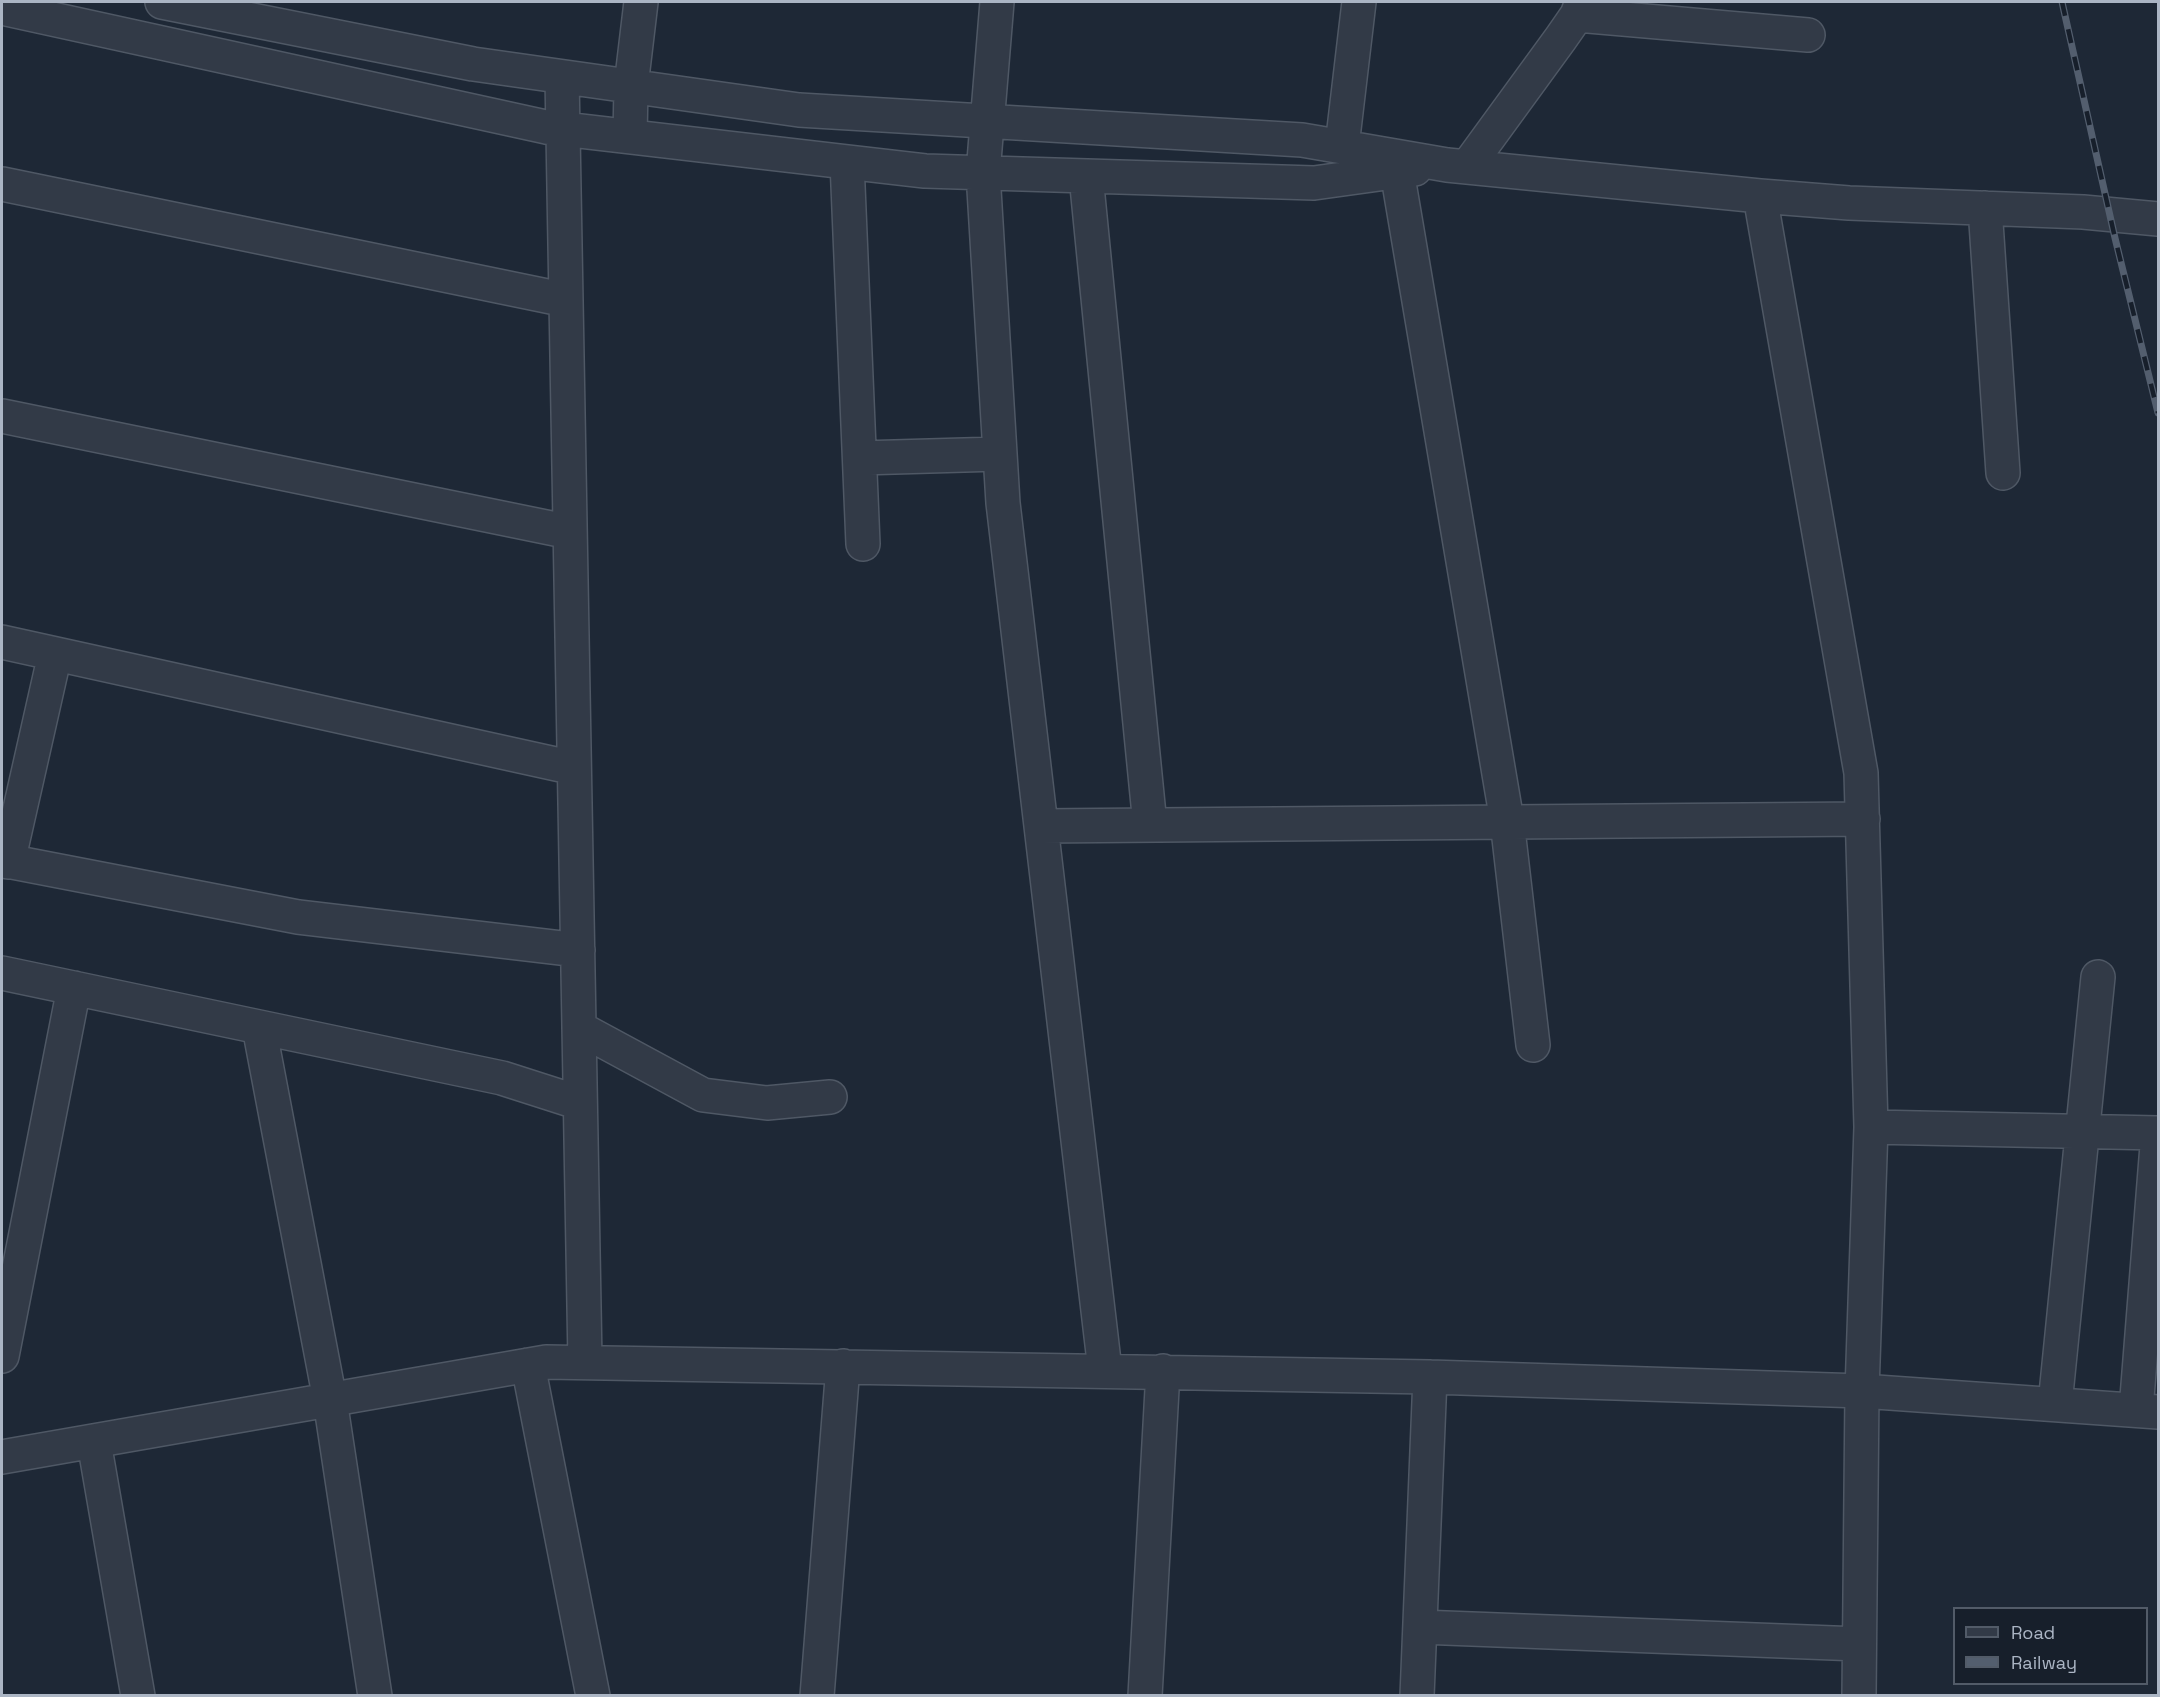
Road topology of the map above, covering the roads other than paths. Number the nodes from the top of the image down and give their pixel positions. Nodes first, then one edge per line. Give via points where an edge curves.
1 (162, 2) edge
2 (640, 2) edge
3 (997, 2) edge
4 (1359, 2) edge
5 (201, 5) edge
6 (2, 8) edge
7 (1580, 8) edge
8 (1808, 35) dead end
9 (562, 77) junction
10 (632, 86) junction
11 (986, 121) junction
12 (563, 129) junction
13 (630, 137) junction
14 (1342, 147) junction
15 (847, 162) junction
16 (1457, 166) junction
17 (1397, 171) junction
18 (983, 173) junction
19 (1086, 176) junction
20 (2, 184) edge
21 (1760, 196) junction
22 (1985, 208) junction
23 (2158, 219) edge
24 (566, 300) junction
25 (2, 416) edge
26 (999, 454) junction
27 (860, 458) junction
28 (2003, 472) dead end
29 (570, 532) junction
30 (864, 544) dead end
31 (2, 642) edge
32 (55, 654) junction
33 (574, 768) junction
34 (1863, 819) junction
35 (1507, 821) junction
36 (1150, 825) junction
37 (1041, 826) junction
38 (5, 861) edge
39 (578, 951) junction
40 (2, 973) edge
41 (2098, 977) dead end
42 (74, 988) junction
43 (259, 1027) junction
44 (579, 1028) junction
45 (1533, 1045) dead end
46 (830, 1097) dead end
47 (580, 1103) junction
48 (1871, 1127) junction
49 (2083, 1129) junction
50 (2158, 1133) edge
51 (2, 1356) edge
52 (585, 1362) junction
53 (528, 1365) junction
54 (843, 1366) junction
55 (1105, 1370) junction
56 (1163, 1371) junction
57 (1430, 1377) junction
58 (1862, 1392) junction
59 (330, 1400) junction
60 (2055, 1404) junction
61 (2147, 1411) edge
62 (94, 1442) junction
63 (2, 1457) edge
64 (1420, 1627) junction
65 (1859, 1644) junction
66 (138, 1695) edge
67 (375, 1695) edge
68 (593, 1695) edge
69 (817, 1695) edge
70 (1145, 1695) edge
71 (1417, 1695) edge
72 (1859, 1695) edge

1 - 5 street
2 - 10 street
3 - 11 street
4 - 14 street
5 - 9 street via 473,64
6 - 12 street
7 - 8 street
7 - 16 street
9 - 10 street
9 - 12 street
10 - 11 street via 799,110
10 - 13 street
11 - 14 street via 1302,140
11 - 18 street
12 - 13 street
12 - 24 street
13 - 15 street
14 - 16 street
15 - 18 street
15 - 27 street
16 - 17 street
16 - 21 street
17 - 19 street via 1314,183
17 - 35 street
18 - 19 street
18 - 26 street
19 - 36 street
20 - 24 street
21 - 22 street
21 - 34 street via 1861,773
22 - 23 street
22 - 28 street
24 - 29 street
25 - 29 street
26 - 27 street
26 - 37 street
27 - 30 street
29 - 33 street
31 - 32 street
32 - 33 street
32 - 38 street
33 - 39 street
34 - 35 street
34 - 48 street
35 - 36 street
35 - 45 street
36 - 37 street
37 - 55 street
38 - 39 street via 298,917
39 - 44 street
40 - 42 street
41 - 49 street
42 - 43 street
42 - 51 street
43 - 47 street via 502,1078
43 - 59 street
44 - 46 street via 703,1095 767,1103
44 - 47 street
47 - 52 street
48 - 49 street
48 - 58 street
49 - 50 street
49 - 60 street
50 - 61 street
52 - 53 street
52 - 54 street
53 - 59 street
53 - 68 street
54 - 55 street
54 - 69 street
55 - 56 street
56 - 57 street
56 - 70 street
57 - 58 street
57 - 64 street
58 - 60 street
58 - 65 street
59 - 62 street
59 - 67 street
60 - 61 street
62 - 63 street
62 - 66 street
64 - 65 street
64 - 71 street
65 - 72 street

